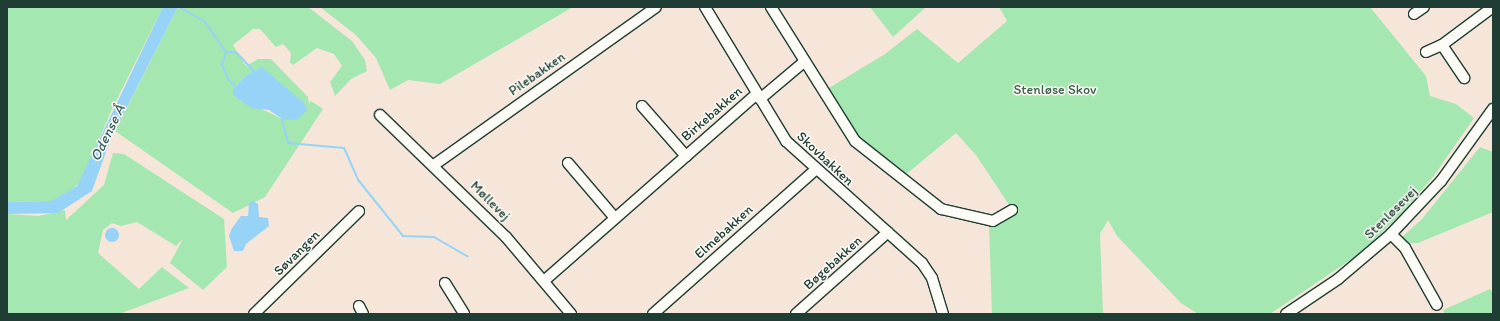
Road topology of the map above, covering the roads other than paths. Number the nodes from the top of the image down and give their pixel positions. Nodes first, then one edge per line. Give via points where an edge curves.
1 (656, 7) edge
2 (705, 7) edge
3 (771, 7) edge
4 (1424, 7) edge
5 (1493, 7) edge
6 (1414, 14) dead end
7 (1442, 45) junction
8 (1426, 52) dead end
9 (804, 62) junction
10 (1464, 78) dead end
11 (758, 96) junction
12 (642, 106) dead end
13 (1493, 110) edge
14 (380, 115) dead end
15 (686, 156) junction
16 (568, 163) dead end
17 (434, 165) junction
18 (814, 171) junction
19 (1012, 210) dead end
20 (359, 211) dead end
21 (615, 218) junction
22 (888, 232) junction
23 (1391, 234) junction
24 (545, 280) junction
25 (445, 283) dead end
26 (1437, 306) dead end
27 (259, 312) edge
28 (464, 314) edge
29 (571, 314) edge
30 (653, 314) edge
31 (796, 314) edge
32 (943, 314) edge
33 (1286, 314) edge

1 - 17 street, Pilebakken
2 - 11 street, Skovbakken
3 - 9 street
4 - 6 street
5 - 7 street
7 - 8 street
7 - 10 street
9 - 11 street, Birkebakken
9 - 19 street via 855,141 941,208 993,220
11 - 15 street, Birkebakken
11 - 18 street, Skovbakken via 786,142
12 - 15 street, Birkebakken
13 - 23 street, Stenløsevej via 1441,181
14 - 17 street, Møllevej
15 - 21 street, Birkebakken
16 - 21 street
17 - 24 street, Møllevej
18 - 22 street, Skovbakken
18 - 30 street, Elmebakken
20 - 27 street, Søvangen
21 - 24 street, Birkebakken
22 - 31 street, Bøgebakken
22 - 32 street, Skovbakken via 932,278
23 - 26 street via 1405,248
23 - 33 street, Stenløsevej via 1344,274
24 - 29 street, Møllevej
25 - 28 street

